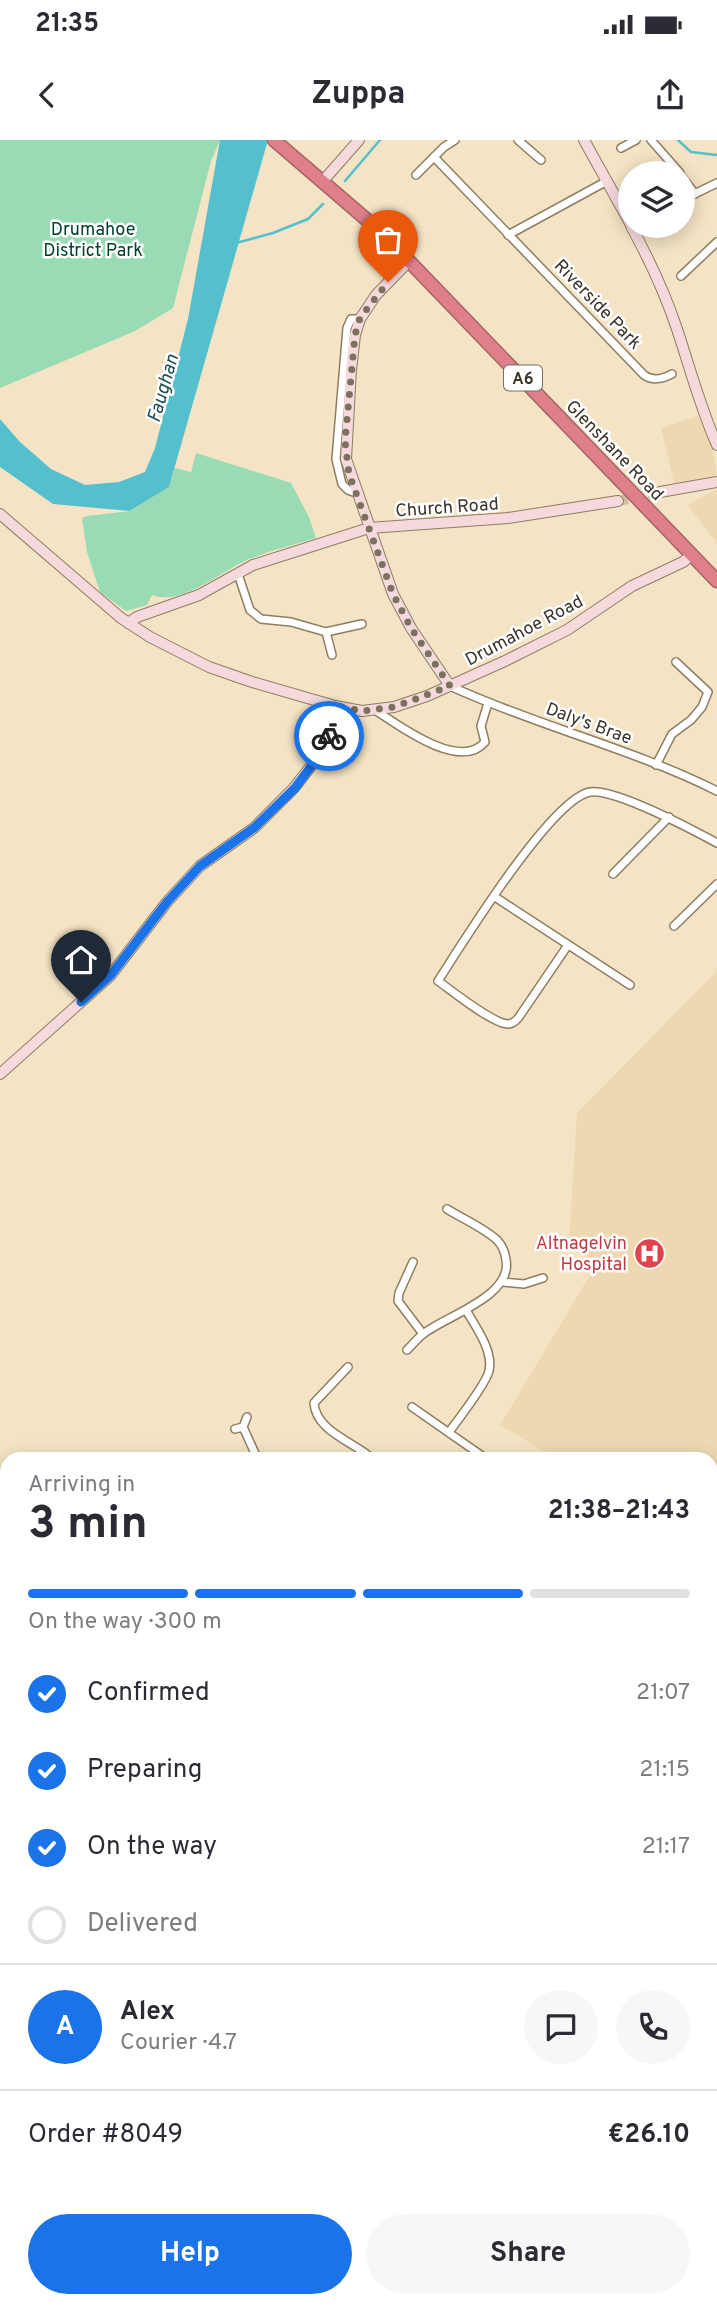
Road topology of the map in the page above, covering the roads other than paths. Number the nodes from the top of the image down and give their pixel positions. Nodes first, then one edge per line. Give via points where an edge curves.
1 (274, 140) edge
2 (359, 140) edge
3 (455, 140) edge
4 (518, 140) edge
5 (584, 140) edge
6 (636, 140) edge
7 (651, 140) edge
8 (621, 148) dead end
9 (434, 158) junction
10 (541, 160) dead end
11 (669, 161) edge
12 (416, 175) dead end
13 (323, 181) junction
14 (607, 181) junction
15 (716, 184) edge
16 (695, 194) edge
17 (618, 200) edge
18 (508, 235) junction
19 (639, 238) edge
20 (717, 242) edge
21 (409, 261) junction
22 (681, 276) dead end
23 (672, 374) dead end
24 (717, 446) edge
25 (717, 482) edge
26 (660, 492) tunnel mouth
27 (618, 501) tunnel mouth
28 (0, 514) edge
29 (369, 528) junction
30 (692, 555) junction
31 (238, 574) junction
32 (717, 582) edge
33 (128, 623) junction
34 (362, 624) dead end
35 (326, 632) junction
36 (332, 655) dead end
37 (676, 662) dead end
38 (450, 686) junction
39 (488, 703) junction
40 (335, 706) junction
41 (374, 709) junction
42 (656, 765) junction
43 (717, 791) edge
44 (669, 817) junction
45 (717, 843) edge
46 (613, 874) dead end
47 (717, 884) edge
48 (495, 897) junction
49 (674, 926) dead end
50 (568, 944) junction
51 (630, 985) dead end
52 (0, 1074) edge
53 (447, 1209) dead end
54 (413, 1262) dead end
55 (543, 1278) dead end
56 (503, 1282) junction
57 (466, 1310) junction
58 (423, 1334) junction
59 (407, 1350) dead end
60 (348, 1367) dead end
61 (412, 1407) dead end
62 (247, 1417) dead end
63 (243, 1427) junction
64 (235, 1429) dead end
65 (449, 1432) junction
66 (254, 1452) edge
67 (363, 1452) edge
68 (472, 1452) edge

1 - 13 highway, Glenshane Road / A6
2 - 13 street
3 - 9 street
4 - 10 street
5 - 14 street
6 - 8 street
7 - 11 street
9 - 12 street
9 - 18 street, Riverside Park
13 - 21 highway, Glenshane Road / A6
14 - 17 street
14 - 18 street
15 - 16 street
18 - 23 street, Riverside Park via 644,375 650,379
19 - 24 street via 672,314
20 - 22 street
21 - 29 street via 376,295 355,335 341,459
21 - 30 highway, Glenshane Road / A6
25 - 26 street
27 - 29 street, Church Road via 508,518
28 - 33 street, Drumahoe Road
29 - 31 street, Church Road via 276,556
29 - 38 street via 400,607
30 - 32 highway, Glenshane Road / A6
30 - 38 street, Drumahoe Road via 632,586 567,630
31 - 33 street, Church Road
31 - 35 street via 256,616
33 - 40 street, Drumahoe Road via 209,667
34 - 35 street
35 - 36 street
37 - 42 street via 709,692 696,714 672,734
38 - 39 street, Daly's Brae
38 - 41 street, Drumahoe Road via 394,707
39 - 41 street via 481,726 485,741 480,747 458,752 444,750
39 - 42 street, Daly's Brae
40 - 41 street, Drumahoe Road
40 - 52 street via 328,739 295,788 254,828 200,866 110,976
42 - 43 street, Daly's Brae
44 - 45 street
44 - 46 street
44 - 48 street via 606,793 581,795 516,862
47 - 49 street
48 - 50 street
48 - 50 street via 438,981 493,1019 516,1022
50 - 51 street
53 - 56 street via 497,1240 505,1250 508,1267
54 - 58 street via 398,1301
55 - 56 street via 524,1284
56 - 57 street
57 - 58 street
57 - 65 street via 484,1340 489,1371
58 - 59 street
60 - 67 street via 314,1408 320,1421
61 - 65 street
62 - 63 street
63 - 64 street
63 - 66 street
65 - 68 street

